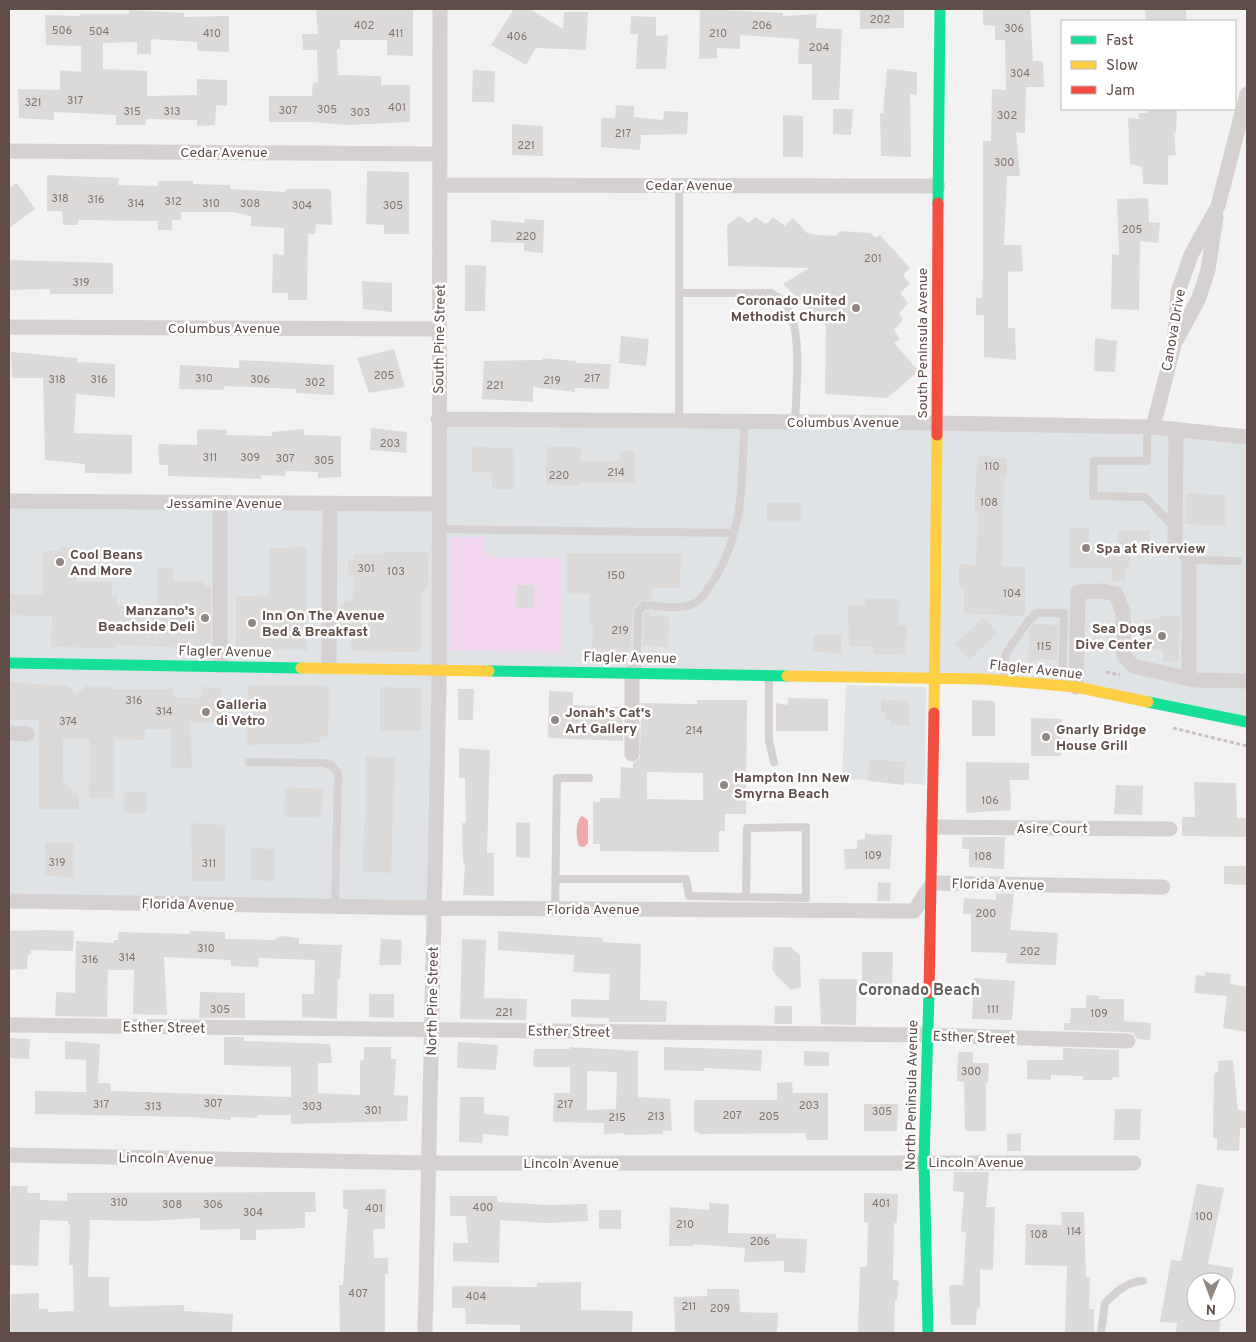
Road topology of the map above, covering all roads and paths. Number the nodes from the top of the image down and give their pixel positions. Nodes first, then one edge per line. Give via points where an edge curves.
1 (440, 9) edge
2 (940, 9) edge
3 (1247, 94) edge
4 (9, 151) edge
5 (440, 154) junction
6 (440, 185) junction
7 (680, 185) junction
8 (938, 186) junction
9 (1218, 206) junction
10 (679, 293) junction
11 (9, 326) edge
12 (440, 328) junction
13 (1174, 345) junction
14 (438, 419) junction
15 (679, 421) junction
16 (744, 421) junction
17 (795, 422) junction
18 (937, 423) junction
19 (1150, 427) junction
20 (1176, 429) junction
21 (1247, 437) edge
22 (9, 501) edge
23 (220, 502) junction
24 (330, 504) junction
25 (439, 504) junction
26 (1175, 528) junction
27 (439, 529) junction
28 (734, 533) junction
29 (1189, 560) junction
30 (1238, 561) dead end
31 (9, 664) edge
32 (220, 666) junction
33 (329, 667) junction
34 (439, 669) junction
35 (635, 672) junction
36 (769, 674) junction
37 (935, 677) junction
38 (1189, 679) junction
39 (1003, 680) junction
40 (1247, 681) edge
41 (1069, 686) junction
42 (1247, 722) edge
43 (9, 733) edge
44 (27, 734) dead end
45 (632, 754) dead end
46 (249, 762) dead end
47 (774, 762) dead end
48 (589, 778) dead end
49 (934, 827) junction
50 (1170, 829) dead end
51 (555, 879) junction
52 (933, 883) junction
53 (1163, 887) dead end
54 (746, 896) junction
55 (9, 901) edge
56 (334, 907) junction
57 (434, 908) junction
58 (554, 909) junction
59 (9, 1025) edge
60 (431, 1030) junction
61 (926, 1036) junction
62 (1128, 1041) dead end
63 (9, 1155) edge
64 (924, 1161) junction
65 (430, 1163) junction
66 (1134, 1163) dead end
67 (1143, 1281) dead end
68 (425, 1333) edge
69 (928, 1333) edge
70 (1101, 1333) edge

1 - 5 street, South Pine Street
2 - 8 street, South Peninsula Avenue
3 - 9 street, Canova Drive
4 - 5 street, Cedar Avenue
5 - 6 street, South Pine Street
6 - 7 street, Cedar Avenue
6 - 12 street, South Pine Street
7 - 8 street, Cedar Avenue
7 - 10 lane
8 - 18 street, South Peninsula Avenue
9 - 13 street via 1205,280
9 - 13 street, Canova Drive via 1191,255 1178,292
10 - 15 lane
10 - 17 lane via 771,293 783,300 793,321 796,340
11 - 12 street, Columbus Avenue
12 - 14 street, South Pine Street
13 - 19 street, Canova Drive
14 - 15 street, Columbus Avenue
14 - 25 street, South Pine Street
15 - 16 street, Columbus Avenue
16 - 17 street, Columbus Avenue
16 - 28 lane via 743,497
17 - 18 street, Columbus Avenue
18 - 19 street, Columbus Avenue
18 - 37 street, South Peninsula Avenue
19 - 20 street, Columbus Avenue
19 - 26 lane via 1147,461 1094,461 1093,496 1145,496
20 - 21 street, Columbus Avenue
20 - 26 street
22 - 23 street, Jessamine Avenue
23 - 24 street, Jessamine Avenue
23 - 32 street
24 - 25 street, Jessamine Avenue
24 - 33 street
25 - 27 street, South Pine Street
26 - 29 street via 1175,544 1189,556
27 - 28 lane
27 - 34 street, South Pine Street
28 - 35 lane via 719,574 699,602 686,606 644,605 640,608
29 - 30 lane
29 - 38 street
31 - 32 street, Flagler Avenue
32 - 33 street, Flagler Avenue
33 - 34 street, Flagler Avenue
34 - 35 street, Flagler Avenue
34 - 57 street, North Pine Street
35 - 36 street, Flagler Avenue
35 - 45 street
36 - 37 street, Flagler Avenue
36 - 47 lane via 769,741
37 - 39 street, Flagler Avenue
37 - 49 street, North Peninsula Avenue
38 - 40 street
38 - 41 street via 1133,666 1124,656 1123,612 1116,594 1078,592
39 - 41 street, Flagler Avenue
39 - 41 lane via 1006,654 1036,613 1064,613
41 - 42 street, Flagler Avenue
43 - 44 street
46 - 56 lane via 323,763 332,765 338,774
48 - 51 lane via 557,778
49 - 50 street, Asire Court
49 - 52 street, North Peninsula Avenue
51 - 54 lane via 686,879 689,896
51 - 58 lane
52 - 53 street, Florida Avenue
52 - 58 street, Florida Avenue via 914,911
52 - 61 street, North Peninsula Avenue
54 - 54 lane via 806,898 806,827 747,828
55 - 56 street, Florida Avenue
56 - 57 street, Florida Avenue
57 - 58 street, Florida Avenue
57 - 60 street, North Pine Street
59 - 60 street, Esther Street
60 - 61 street, Esther Street
60 - 65 street, North Pine Street
61 - 62 street, Esther Street
61 - 64 street, North Peninsula Avenue
63 - 65 street, Lincoln Avenue
64 - 65 street, Lincoln Avenue
64 - 66 street, Lincoln Avenue
64 - 69 street, North Peninsula Avenue
65 - 68 street, North Pine Street
67 - 70 lane via 1135,1281 1104,1303

